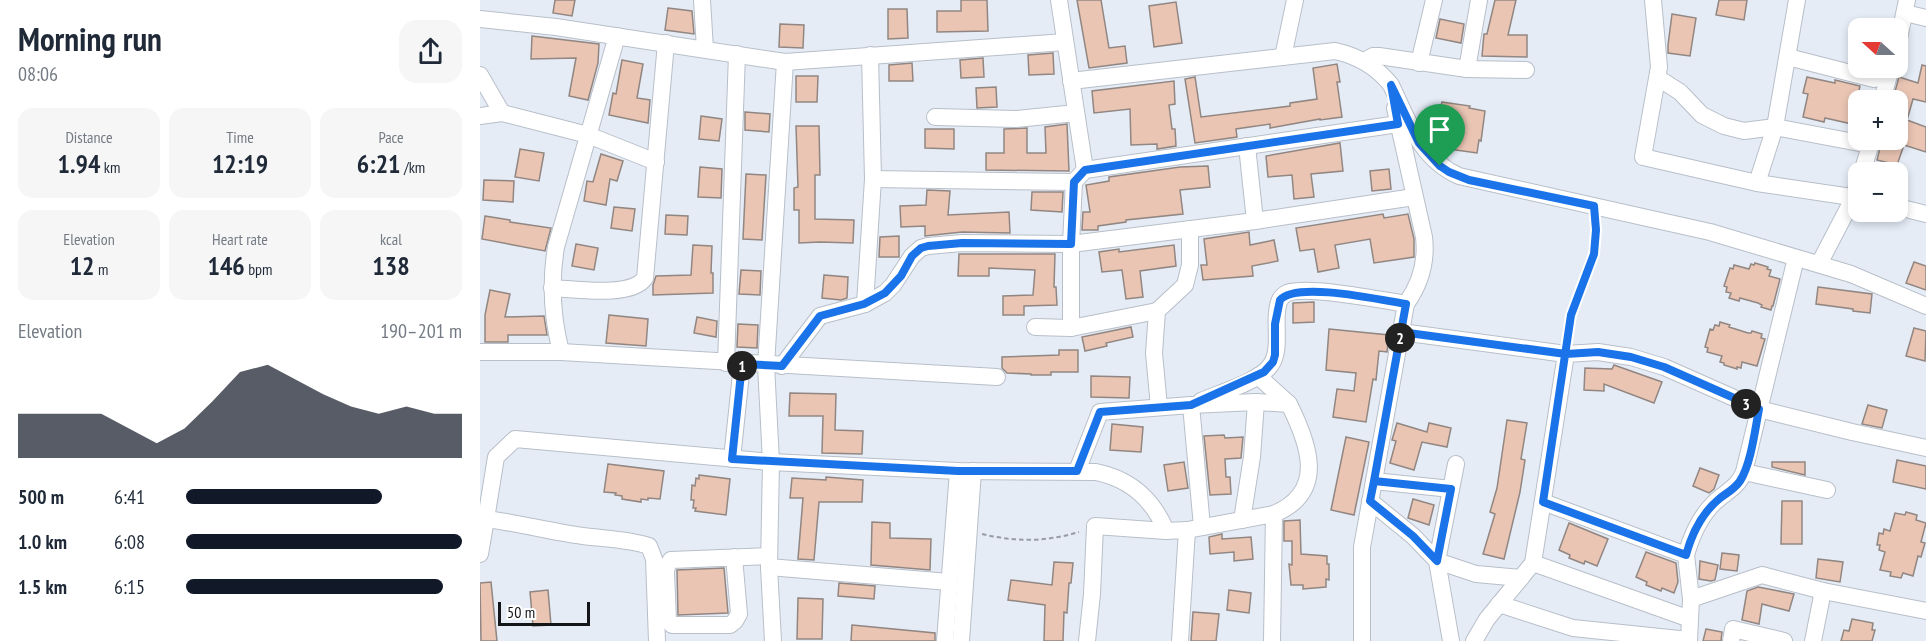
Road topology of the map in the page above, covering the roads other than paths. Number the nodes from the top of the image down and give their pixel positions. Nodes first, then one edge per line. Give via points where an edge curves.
1 (702, 0) edge
2 (1059, 0) edge
3 (1295, 0) edge
4 (1434, 0) edge
5 (1479, 0) edge
6 (1653, 0) edge
7 (1797, 0) edge
8 (1906, 6) edge
9 (1926, 18) edge
10 (480, 19) edge
11 (617, 36) junction
12 (1065, 42) junction
13 (666, 44) junction
14 (705, 49) junction
15 (737, 54) junction
16 (870, 55) junction
17 (1283, 57) junction
18 (1788, 57) junction
19 (1364, 61) junction
20 (785, 62) junction
21 (1419, 63) junction
22 (1467, 69) junction
23 (1526, 70) dead end
24 (480, 75) edge
25 (1658, 78) junction
26 (1874, 79) dead end
27 (1071, 81) junction
28 (1391, 85) junction
29 (502, 113) junction
30 (1076, 113) junction
31 (480, 116) edge
32 (935, 117) dead end
33 (1398, 124) junction
34 (1775, 127) junction
35 (588, 135) junction
36 (1848, 138) edge
37 (1247, 146) junction
38 (656, 162) junction
39 (1085, 170) junction
40 (873, 179) junction
41 (1074, 182) junction
42 (1757, 183) junction
43 (1848, 192) edge
44 (1414, 197) junction
45 (1848, 210) edge
46 (1908, 210) edge
47 (1926, 214) edge
48 (1255, 221) junction
49 (1190, 229) junction
50 (1071, 244) junction
51 (1796, 258) junction
52 (1819, 264) junction
53 (552, 288) junction
54 (864, 304) junction
55 (1406, 304) junction
56 (1926, 306) edge
57 (1157, 311) junction
58 (1035, 327) dead end
59 (1071, 328) junction
60 (1401, 332) junction
61 (480, 352) edge
62 (561, 352) junction
63 (1566, 354) junction
64 (734, 363) junction
65 (774, 365) junction
66 (997, 376) dead end
67 (1258, 376) junction
68 (1256, 402) junction
69 (1289, 404) junction
70 (1191, 405) junction
71 (1159, 407) junction
72 (1759, 409) junction
73 (1926, 448) edge
74 (732, 459) junction
75 (771, 462) junction
76 (1456, 464) dead end
77 (966, 471) junction
78 (1077, 471) junction
79 (1744, 472) junction
80 (1374, 481) junction
81 (1451, 489) junction
82 (1827, 490) dead end
83 (1370, 501) junction
84 (1543, 502) junction
85 (1274, 514) junction
86 (486, 519) junction
87 (1242, 520) junction
88 (1194, 528) junction
89 (1166, 531) junction
90 (480, 554) edge
91 (1686, 555) junction
92 (734, 557) junction
93 (769, 561) junction
94 (1437, 561) junction
95 (1533, 563) junction
96 (1521, 578) junction
97 (950, 582) junction
98 (1823, 591) junction
99 (1691, 599) junction
100 (1499, 604) junction
101 (1926, 611) edge
102 (1690, 619) junction
103 (1601, 636) edge
104 (1689, 640) edge
105 (657, 641) edge
106 (773, 641) edge
107 (945, 641) edge
108 (961, 641) edge
109 (1087, 641) edge
110 (1180, 641) edge
111 (1272, 641) edge
112 (1362, 641) edge
113 (1451, 641) edge
114 (1474, 641) edge
115 (1731, 641) edge
116 (1784, 641) edge
117 (1813, 641) edge

1 - 14 street
2 - 12 street
3 - 17 street
4 - 21 street
5 - 22 street
6 - 25 street
7 - 18 street
8 - 9 street
10 - 11 street
11 - 13 street
11 - 35 street
12 - 16 street
12 - 27 street
13 - 14 street
13 - 38 street
14 - 15 street
15 - 20 street
15 - 64 street
16 - 20 street
16 - 40 street
17 - 19 street via 1335,51
17 - 27 street
18 - 26 street
18 - 34 street
19 - 21 street via 1379,56
19 - 28 street
20 - 65 street
21 - 22 street
22 - 23 street
24 - 29 street
25 - 34 street via 1716,123 1744,130
25 - 42 street via 1643,157
27 - 30 street
28 - 33 street
28 - 51 street via 1419,143 1449,172 1469,180 1710,232
29 - 31 street
29 - 35 street
30 - 32 street via 1016,119
30 - 39 street
33 - 37 street
33 - 44 street
34 - 36 street
34 - 42 street
35 - 38 street
35 - 53 street via 558,238
37 - 39 street
37 - 48 street
38 - 53 street via 647,273 642,283 617,290
39 - 41 street
40 - 41 street
40 - 54 street
41 - 50 street
42 - 43 street
44 - 48 street
44 - 55 street via 1425,257 1417,286
45 - 52 street
46 - 47 street
48 - 49 street
49 - 50 street
49 - 57 street via 1190,265 1185,285
50 - 54 street via 962,243 921,248 885,293
50 - 59 street
51 - 52 street
51 - 72 street
52 - 56 street
53 - 62 street
54 - 65 street via 820,316
55 - 60 street
55 - 67 street via 1323,291 1286,294 1278,304 1273,362
57 - 59 street
57 - 71 street via 1154,353
58 - 59 street
60 - 63 street
60 - 80 street
61 - 62 street
62 - 64 street
63 - 72 street via 1606,353 1648,361
63 - 84 street
64 - 65 street
64 - 74 street
65 - 66 street
65 - 75 street
67 - 69 street
67 - 70 street
68 - 69 street
68 - 70 street
68 - 87 street
69 - 85 street via 1307,450 1310,475 1302,495 1289,508
70 - 71 street
70 - 88 street
71 - 78 street via 1100,412
72 - 73 street
72 - 79 street
74 - 75 street
74 - 86 street via 515,440 496,457
75 - 77 street
75 - 93 street
76 - 81 street
77 - 78 street
77 - 97 street
77 - 108 street via 969,529
78 - 89 street via 1108,474 1128,483 1151,504
79 - 82 street
79 - 91 street via 1734,488 1700,520
80 - 81 street
80 - 83 street
81 - 94 street
83 - 94 street
83 - 112 street via 1362,546
84 - 91 street
84 - 95 street
85 - 87 street
85 - 111 street
86 - 90 street
86 - 105 street via 649,546 654,559
87 - 88 street
88 - 89 street
88 - 110 street
89 - 109 street via 1095,526
91 - 99 street
92 - 92 street via 671,560 666,573 668,620 672,625 730,625 735,621 738,614
92 - 93 street
93 - 97 street
93 - 106 street
94 - 96 street via 1476,574
94 - 113 street
95 - 96 street
95 - 102 street
96 - 100 street
97 - 107 street
98 - 99 street via 1762,575
98 - 101 street
98 - 117 street
99 - 102 street
100 - 103 street
100 - 114 street
102 - 104 street
103 - 104 street
115 - 116 street via 1733,629

